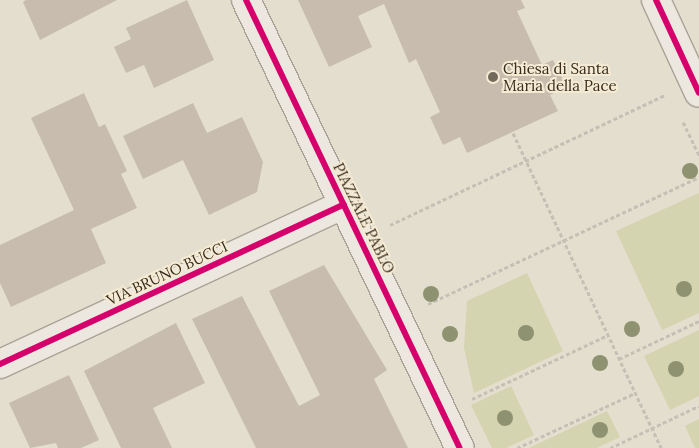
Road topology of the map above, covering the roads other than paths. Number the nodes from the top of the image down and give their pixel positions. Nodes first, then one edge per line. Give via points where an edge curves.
1 (246, 0) edge
2 (656, 0) edge
3 (699, 93) edge
4 (344, 204) junction
5 (0, 364) edge
6 (460, 448) edge

1 - 4 street, PIAZZALE PABLO
2 - 3 street
4 - 5 street, VIA BRUNO BUCCI
4 - 6 street, PIAZZALE PABLO

